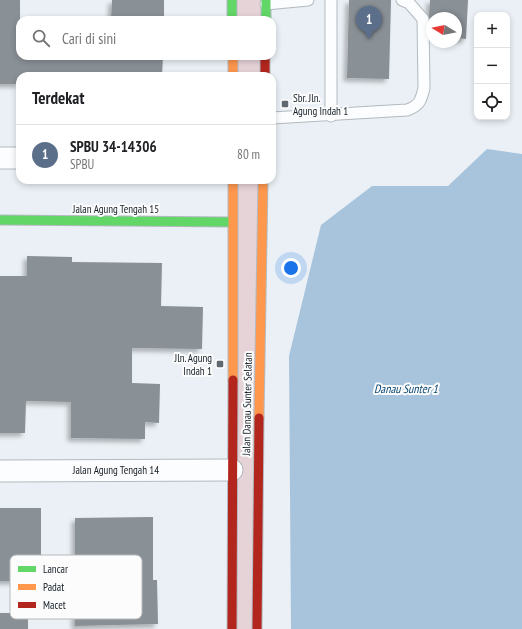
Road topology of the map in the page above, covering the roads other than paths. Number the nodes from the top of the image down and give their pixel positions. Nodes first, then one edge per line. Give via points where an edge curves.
1 (232, 0) edge
2 (308, 0) edge
3 (331, 0) edge
4 (402, 0) edge
5 (266, 2) edge
6 (232, 16) edge
7 (266, 16) edge
8 (233, 60) edge
9 (265, 60) edge
10 (233, 72) edge
11 (265, 72) edge
12 (331, 116) junction
13 (276, 118) edge
14 (0, 158) edge
15 (16, 158) edge
16 (233, 184) edge
17 (263, 184) edge
18 (0, 220) edge
19 (232, 222) junction
20 (232, 470) junction
21 (0, 471) edge
22 (232, 629) edge
23 (257, 629) edge

1 - 6 street
2 - 5 lane
3 - 12 lane
4 - 12 lane via 409,3 423,19 422,98 416,107 407,110
5 - 7 street
8 - 10 street
9 - 11 street
12 - 13 lane
14 - 15 street
16 - 19 street, Jalan Danau Sunter Selatan
17 - 23 street, Jalan Danau Sunter Selatan
18 - 19 street, Jalan Agung Tengah 15
19 - 20 street, Jalan Danau Sunter Selatan
20 - 21 street, Jalan Agung Tengah 14
20 - 22 street, Jalan Danau Sunter Selatan

